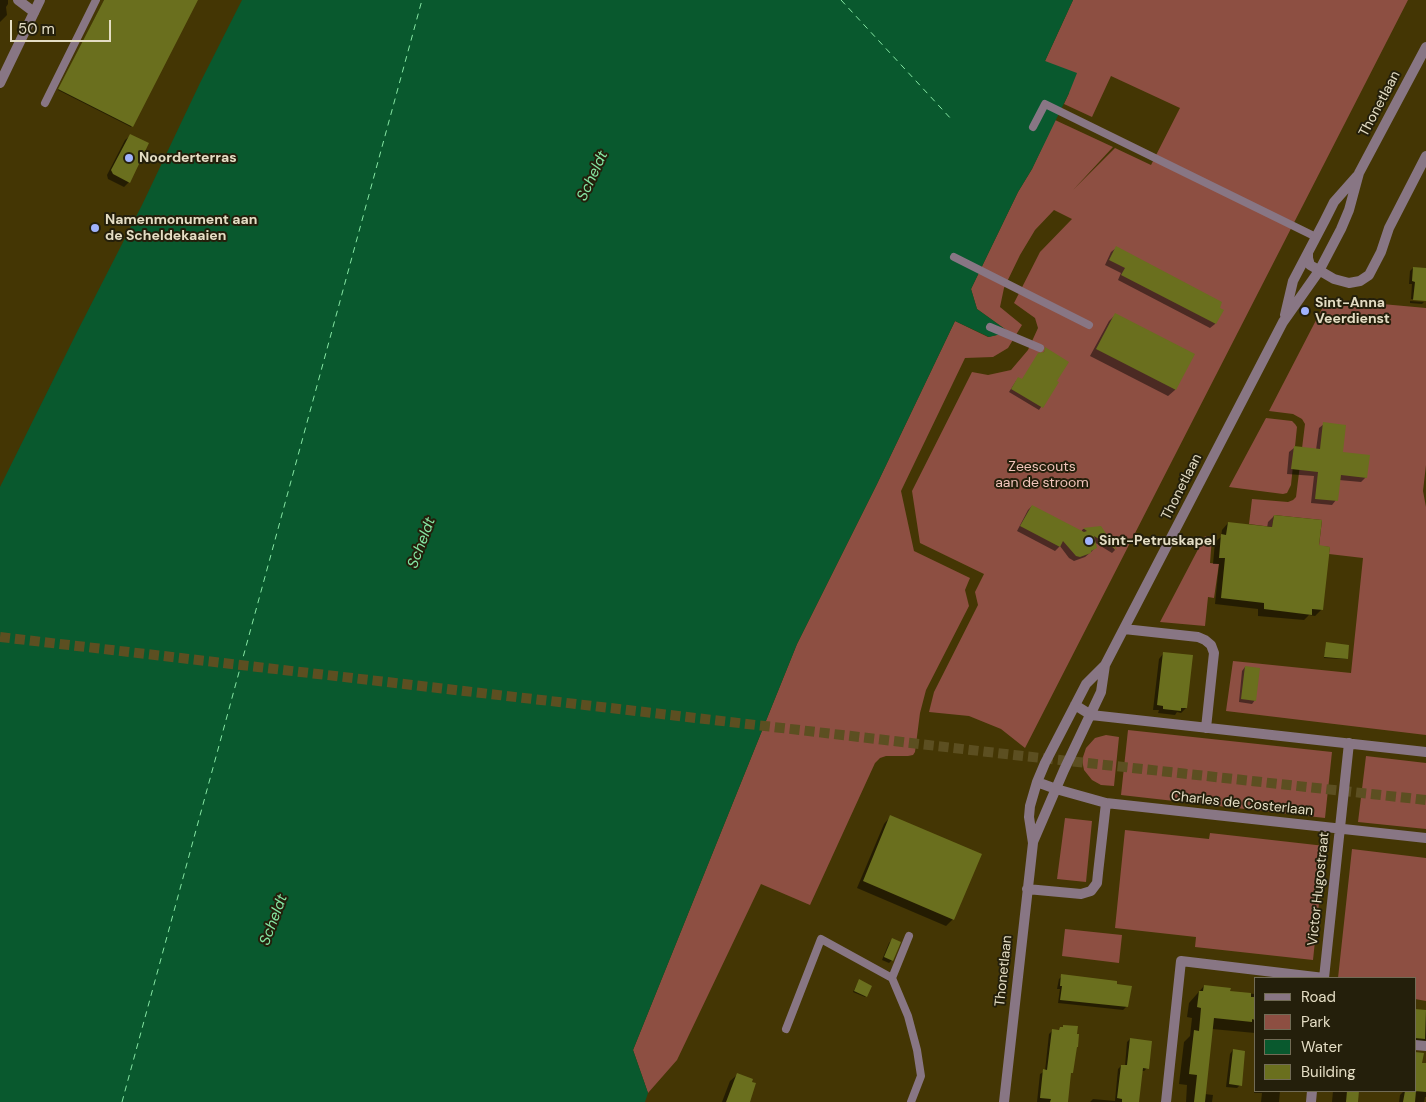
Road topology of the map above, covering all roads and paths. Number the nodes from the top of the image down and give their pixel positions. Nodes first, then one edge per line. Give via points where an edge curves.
1 (18, 0) edge
2 (40, 0) edge
3 (96, 0) edge
4 (34, 12) junction
5 (1426, 47) edge
6 (0, 83) edge
7 (45, 103) dead end
8 (1033, 127) dead end
9 (1426, 156) edge
10 (1359, 173) junction
11 (1316, 238) junction
12 (1308, 253) junction
13 (954, 257) dead end
14 (1318, 271) junction
15 (1283, 322) junction
16 (1089, 325) dead end
17 (990, 327) dead end
18 (1040, 348) dead end
19 (1124, 630) junction
20 (1106, 665) junction
21 (1075, 705) junction
22 (1091, 715) junction
23 (1206, 728) junction
24 (1349, 743) junction
25 (1426, 752) edge
26 (1037, 782) junction
27 (1056, 789) junction
28 (1106, 803) junction
29 (1339, 829) junction
30 (1426, 838) edge
31 (1032, 843) junction
32 (1027, 889) junction
33 (909, 936) dead end
34 (1316, 977) edge
35 (1324, 977) edge
36 (892, 978) junction
37 (786, 1029) dead end
38 (911, 1102) edge
39 (1004, 1102) edge
40 (1166, 1102) edge

1 - 4 street
2 - 4 street
3 - 7 lane
4 - 6 street
5 - 10 street, Thonetlaan
8 - 11 lane via 1045,104
9 - 14 street via 1369,275 1349,283
10 - 11 street, Thonetlaan via 1334,202
10 - 14 street, Thonetlaan via 1349,210
11 - 12 street, Thonetlaan
12 - 14 street via 1310,265
12 - 15 street, Thonetlaan via 1293,281
13 - 16 lane
14 - 15 street, Thonetlaan
15 - 19 street, Thonetlaan
17 - 18 lane
19 - 20 street, Thonetlaan
19 - 23 street via 1206,640 1214,652
20 - 21 street, Thonetlaan via 1086,684
20 - 22 street, Thonetlaan via 1101,692
21 - 22 street
21 - 26 street, Thonetlaan
22 - 23 street
22 - 27 street, Thonetlaan
23 - 24 street
24 - 25 street
24 - 29 street, Victor Hugostraat
26 - 27 street
26 - 31 street, Thonetlaan via 1029,811
27 - 28 street, Charles de Costerlaan
27 - 31 street, Thonetlaan
28 - 29 street, Charles de Costerlaan
28 - 32 street via 1097,883 1091,891 1081,894
29 - 30 street, Charles de Costerlaan
29 - 35 street, Victor Hugostraat
31 - 32 street, Thonetlaan
32 - 39 street, Thonetlaan
33 - 36 lane
34 - 40 street via 1181,961
36 - 37 lane via 821,939
36 - 38 lane via 908,1016 921,1076

